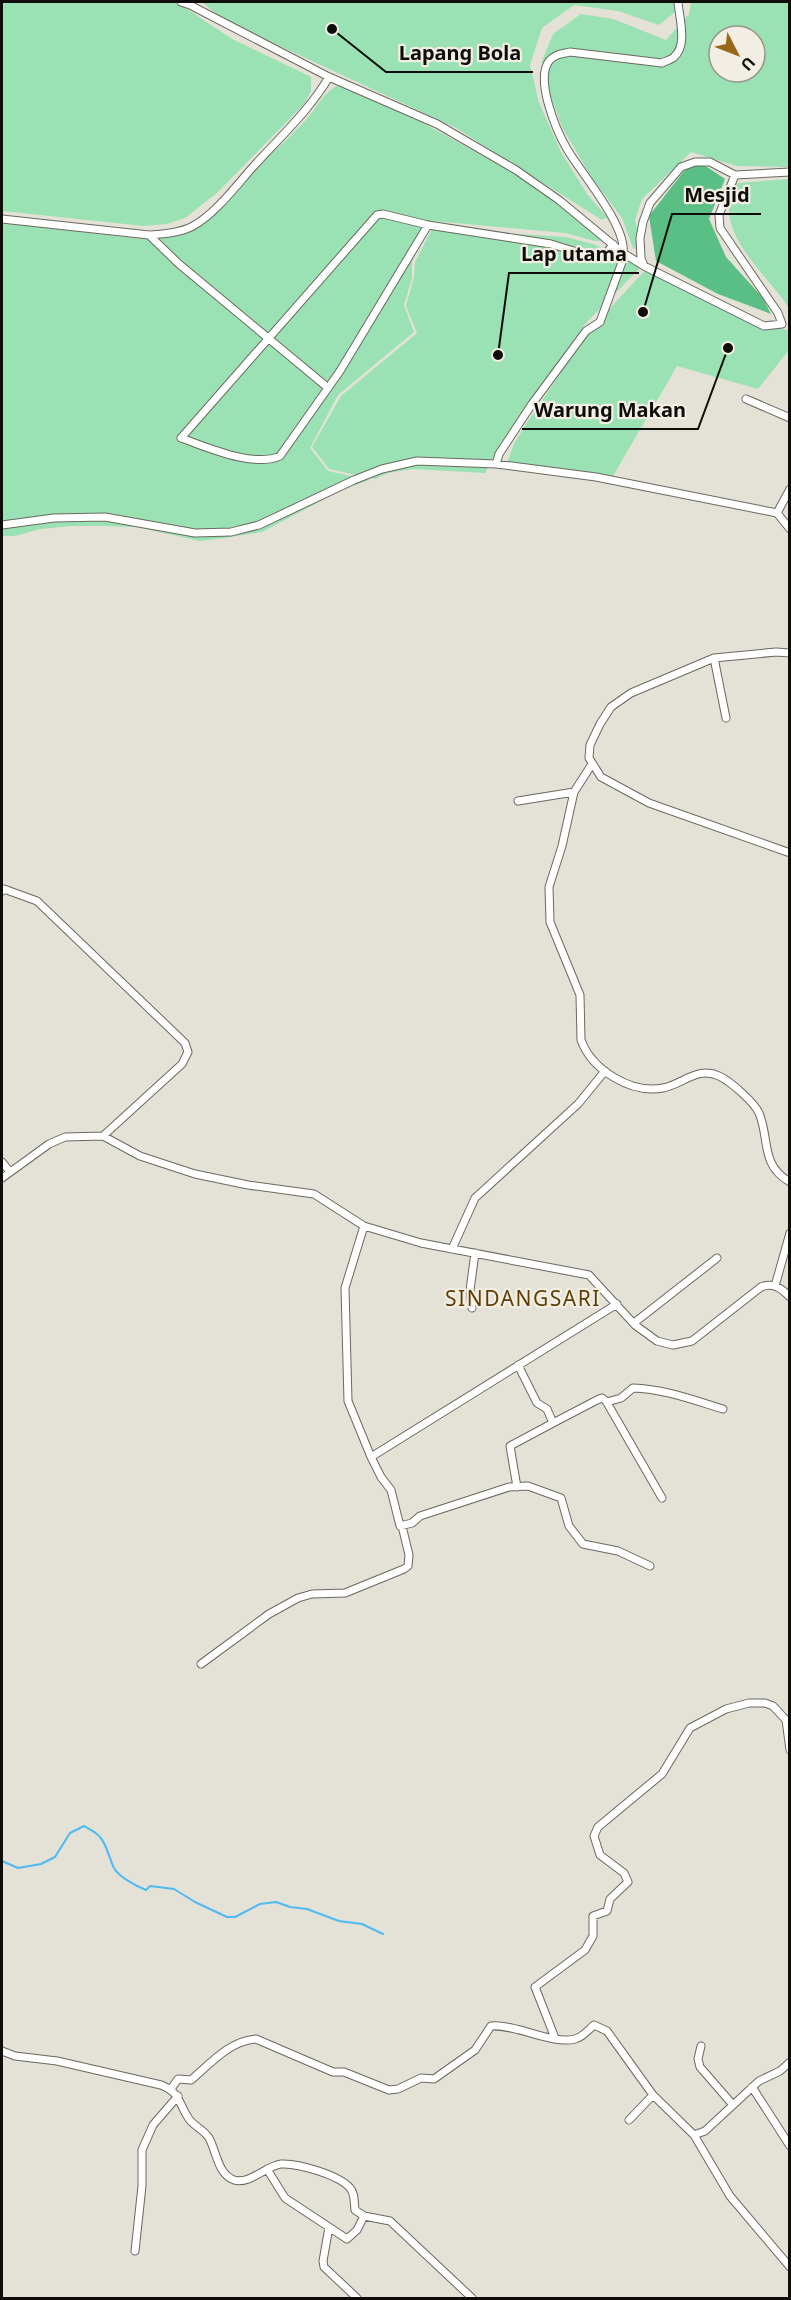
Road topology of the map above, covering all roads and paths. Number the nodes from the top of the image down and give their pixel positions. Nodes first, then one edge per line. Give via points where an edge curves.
1 (181, 2) edge
2 (678, 2) edge
3 (329, 77) junction
4 (789, 172) edge
5 (735, 175) junction
6 (2, 219) edge
7 (428, 225) junction
8 (148, 235) junction
9 (613, 243) junction
10 (624, 253) junction
11 (644, 266) junction
12 (786, 325) edge
13 (269, 340) junction
14 (327, 387) junction
15 (746, 399) dead end
16 (789, 418) edge
17 (496, 464) junction
18 (789, 489) edge
19 (777, 513) junction
20 (2, 525) edge
21 (789, 529) edge
22 (789, 654) edge
23 (714, 658) junction
24 (726, 718) dead end
25 (592, 764) junction
26 (574, 792) junction
27 (518, 801) dead end
28 (789, 853) edge
29 (2, 891) edge
30 (605, 1071) junction
31 (104, 1136) junction
32 (2, 1162) edge
33 (10, 1172) junction
34 (2, 1178) edge
35 (789, 1182) edge
36 (364, 1226) junction
37 (789, 1233) edge
38 (452, 1249) junction
39 (475, 1253) junction
40 (717, 1258) dead end
41 (776, 1286) junction
42 (789, 1297) edge
43 (616, 1304) junction
44 (472, 1308) dead end
45 (634, 1323) junction
46 (518, 1365) junction
47 (607, 1402) junction
48 (723, 1409) dead end
49 (553, 1423) junction
50 (371, 1457) junction
51 (517, 1486) junction
52 (662, 1498) dead end
53 (402, 1526) junction
54 (650, 1566) dead end
55 (201, 1664) dead end
56 (789, 1750) edge
57 (553, 2037) junction
58 (701, 2046) dead end
59 (2, 2051) edge
60 (789, 2062) edge
61 (752, 2087) junction
62 (171, 2089) junction
63 (653, 2095) junction
64 (178, 2096) junction
65 (733, 2105) junction
66 (629, 2120) dead end
67 (694, 2135) junction
68 (789, 2146) edge
69 (267, 2169) junction
70 (364, 2216) junction
71 (330, 2226) junction
72 (135, 2251) dead end
73 (789, 2267) edge
74 (357, 2298) edge
75 (472, 2298) edge

1 - 3 street
2 - 10 street via 682,39 675,57 662,63 570,52 550,60 543,80 558,131 624,240
3 - 8 street via 314,102 201,221 182,230
3 - 9 street via 437,124 516,170
4 - 5 street
5 - 11 street via 710,162 681,167 650,203 640,238
5 - 12 street via 719,215 720,228
6 - 8 street
7 - 9 street via 551,244 593,257 608,252
7 - 13 street via 377,215
7 - 14 street
8 - 13 street
9 - 10 street
10 - 11 street
10 - 17 street via 602,320 586,331 532,404
11 - 12 street via 764,326
13 - 14 street
13 - 14 street via 181,438 247,458 273,459 280,456
15 - 16 street
17 - 19 street via 616,480
17 - 20 street via 398,464 354,480 259,525 231,532 195,533 105,517
18 - 19 street
19 - 21 street
22 - 23 street
23 - 24 street
23 - 25 street via 631,693 611,707 590,745
25 - 26 street
25 - 28 street via 601,777 650,803
26 - 27 street
26 - 30 street via 549,887 550,922 580,995 583,1047
29 - 31 street via 37,901 185,1043 188,1052 182,1064
30 - 35 street via 622,1082 643,1088 663,1088 705,1072 720,1076 759,1112 766,1154 776,1171
30 - 38 street via 578,1104 475,1198
31 - 33 street via 65,1137
31 - 36 street via 140,1156 195,1174 314,1194
32 - 33 street
33 - 34 street
36 - 38 street
36 - 50 street via 345,1288 348,1401
37 - 41 street
38 - 39 street
39 - 43 street via 589,1275
39 - 44 street
40 - 45 street
41 - 42 street
41 - 45 street via 761,1287 685,1344 657,1341
43 - 45 street
43 - 46 street
46 - 49 street via 537,1403 547,1409
46 - 50 street
47 - 48 street via 640,1388
47 - 49 street via 602,1398
47 - 52 street
49 - 51 street via 510,1446
50 - 53 street via 391,1490
51 - 53 street via 420,1516 416,1522
51 - 54 street via 561,1498 569,1526 583,1544 618,1551
53 - 55 street via 410,1555 404,1569 345,1593 298,1598 269,1614
56 - 57 street via 786,1720 773,1706 748,1703 726,1709 690,1728 662,1774 598,1827 594,1836 599,1852 624,1873 627,1882 610,1899 607,1911 593,1916 593,1936 585,1950 535,1988
57 - 62 street via 513,2026 491,2026 475,2050 452,2068 434,2079 421,2078 388,2090 344,2072 333,2072 256,2039 225,2051 191,2080 178,2079
57 - 63 street via 572,2040 594,2025 603,2028
58 - 65 street via 700,2067
59 - 62 street
60 - 61 street
61 - 65 street
61 - 68 street
62 - 64 street
63 - 66 street
63 - 67 street
64 - 69 street via 189,2120 209,2138 230,2178 244,2180
64 - 72 street via 153,2125 142,2150
65 - 67 street via 705,2131
67 - 73 street via 730,2196
69 - 70 street via 281,2164 298,2166 339,2181 350,2187 356,2210
69 - 71 street via 285,2198
70 - 71 street via 349,2238
70 - 75 street via 390,2221
71 - 74 street via 324,2267

